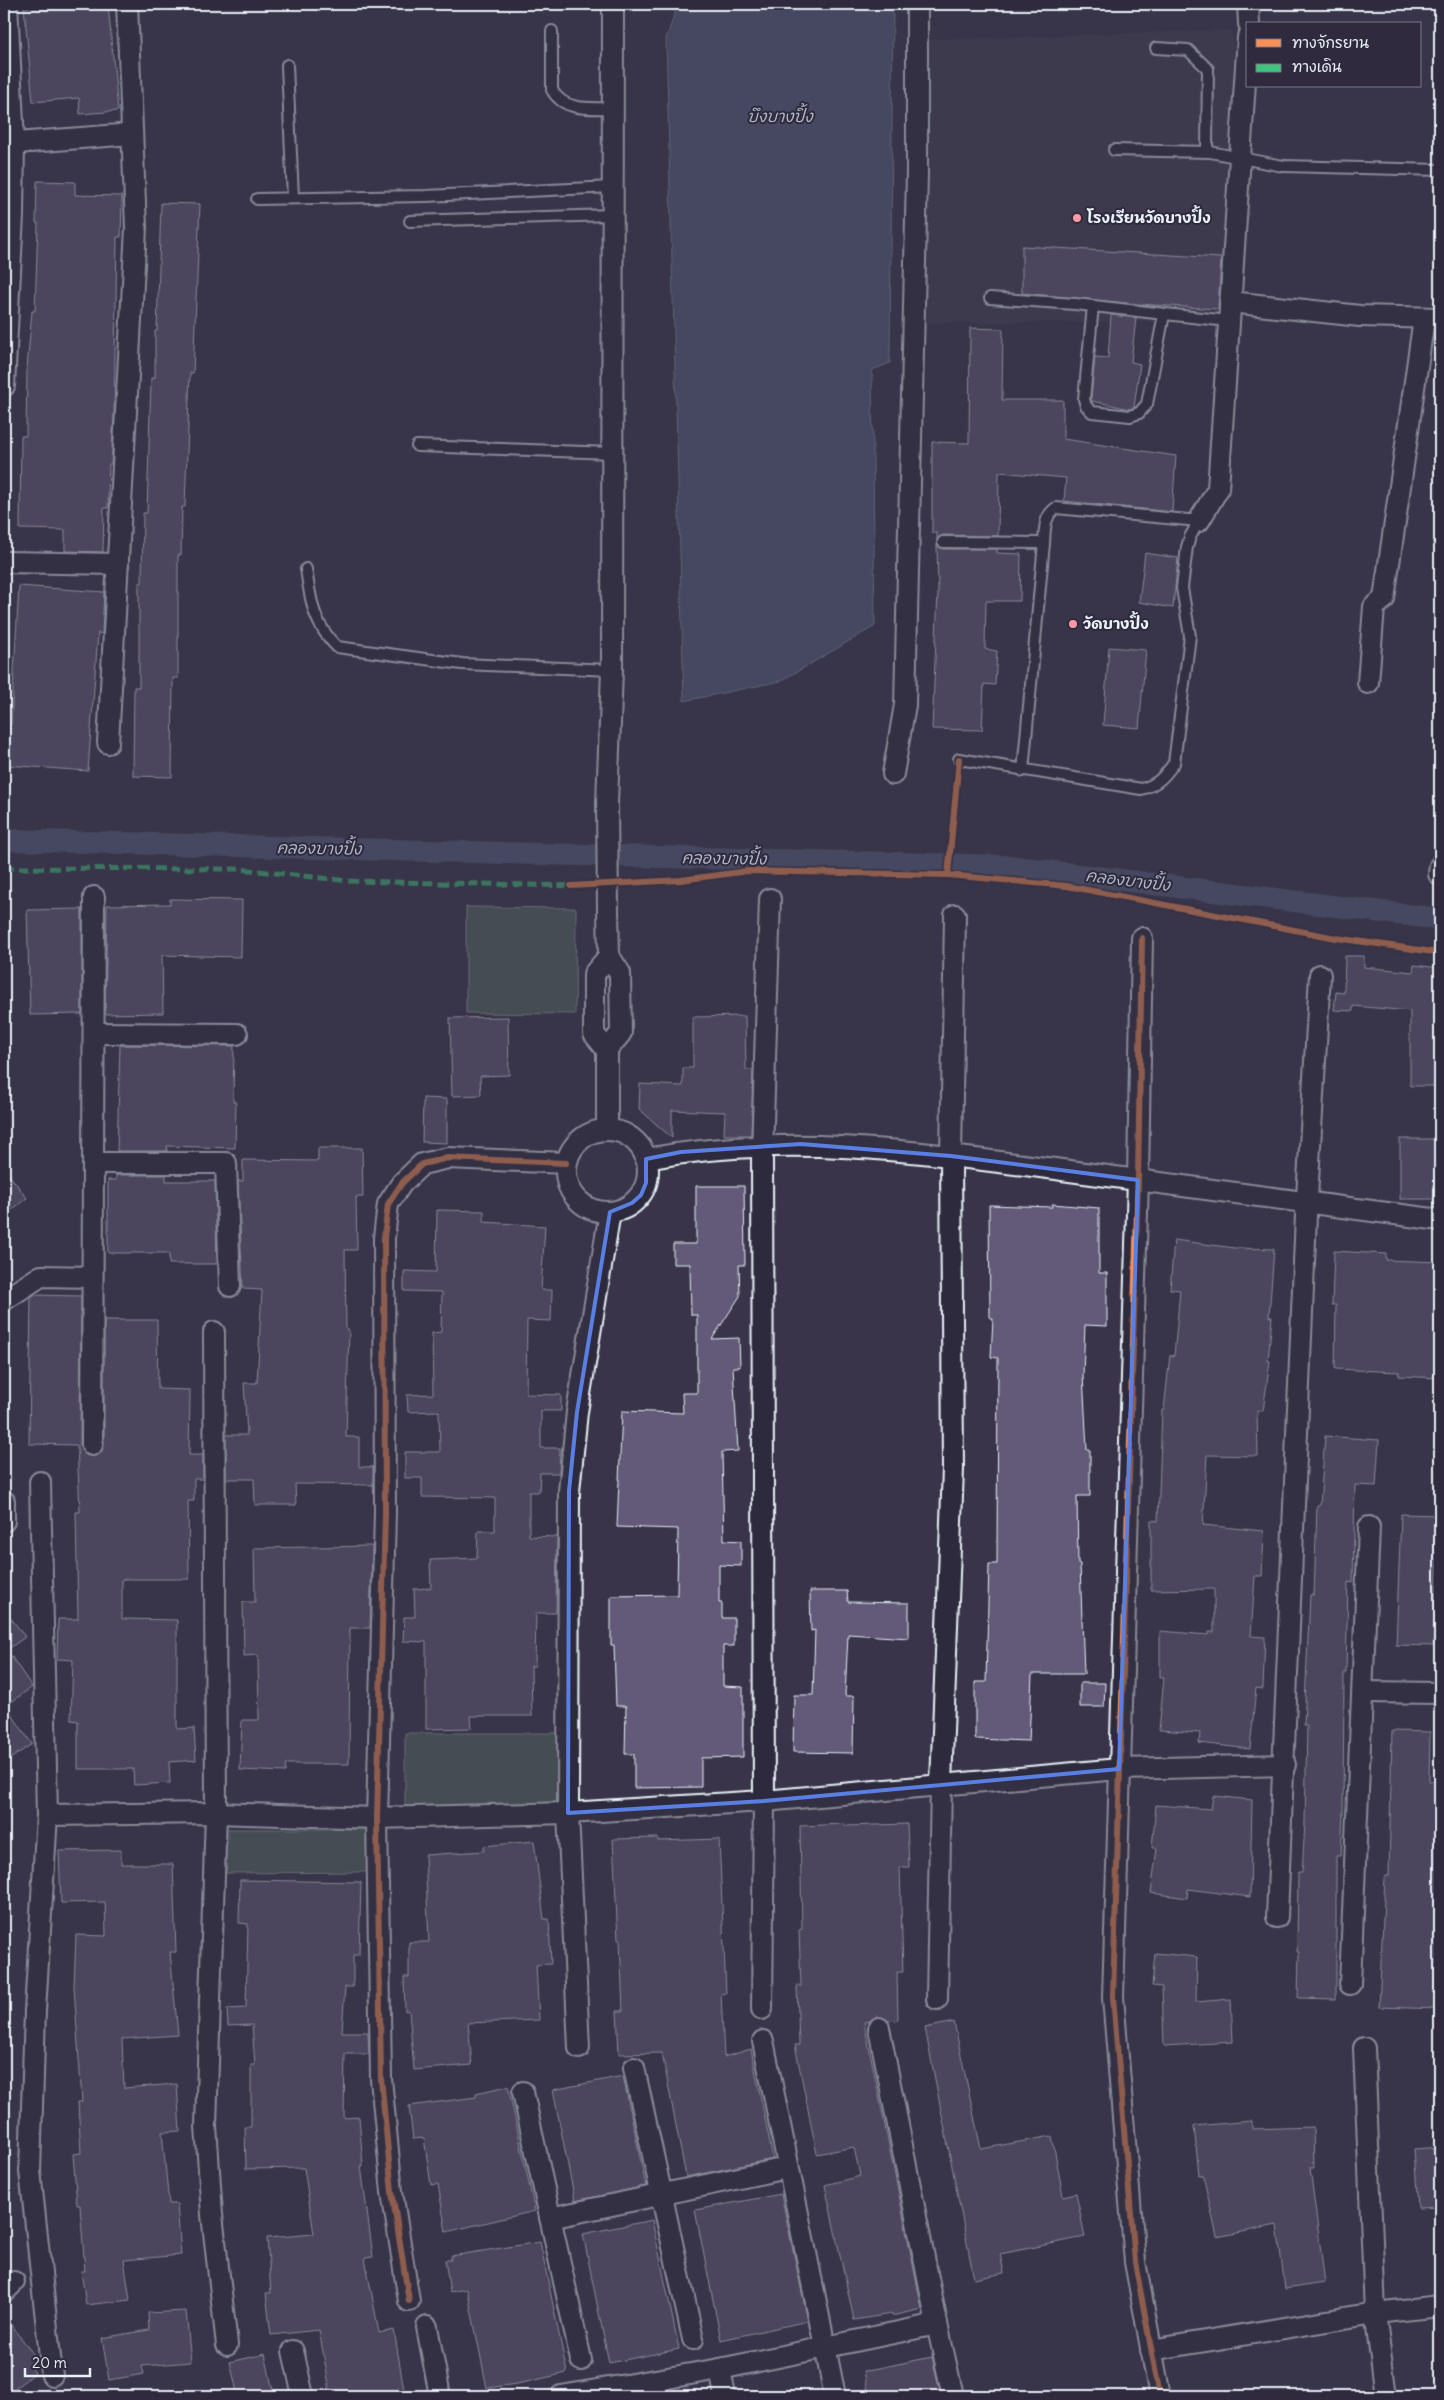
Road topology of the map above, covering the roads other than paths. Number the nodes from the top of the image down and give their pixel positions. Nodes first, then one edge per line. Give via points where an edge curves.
1 (7, 4) edge
2 (127, 4) edge
3 (613, 4) edge
4 (917, 4) edge
5 (1248, 4) edge
6 (1248, 22) edge
7 (552, 31) dead end
8 (1156, 48) dead end
9 (287, 65) dead end
10 (1246, 71) edge
11 (613, 108) junction
12 (132, 134) junction
13 (9, 143) edge
14 (1114, 150) dead end
15 (1210, 152) junction
16 (1241, 157) junction
17 (1440, 170) edge
18 (613, 187) junction
19 (293, 198) junction
20 (258, 199) dead end
21 (613, 215) junction
22 (410, 221) dead end
23 (990, 298) dead end
24 (1093, 306) junction
25 (1229, 312) junction
26 (1164, 314) junction
27 (1432, 318) edge
28 (4, 386) edge
29 (417, 446) dead end
30 (612, 454) junction
31 (1199, 521) junction
32 (943, 542) dead end
33 (1044, 543) junction
34 (4, 562) edge
35 (118, 564) junction
36 (306, 569) dead end
37 (612, 670) junction
38 (1368, 682) dead end
39 (108, 743) dead end
40 (959, 759) dead end
41 (1023, 771) junction
42 (893, 774) dead end
43 (94, 897) dead end
44 (770, 899) dead end
45 (955, 915) dead end
46 (1142, 938) dead end
47 (1320, 975) dead end
48 (94, 1032) junction
49 (237, 1034) dead end
50 (607, 1130) junction
51 (762, 1147) junction
52 (951, 1156) junction
53 (646, 1159) junction
54 (94, 1163) junction
55 (566, 1163) junction
56 (1138, 1180) junction
57 (1307, 1202) junction
58 (610, 1212) junction
59 (1440, 1220) edge
60 (92, 1277) junction
61 (230, 1286) dead end
62 (4, 1300) edge
63 (214, 1332) dead end
64 (92, 1446) dead end
65 (40, 1482) dead end
66 (4, 1501) edge
67 (4, 1521) edge
68 (1369, 1527) dead end
69 (1364, 1692) junction
70 (1440, 1692) edge
71 (1285, 1765) junction
72 (1119, 1769) junction
73 (940, 1784) junction
74 (764, 1802) junction
75 (216, 1813) junction
76 (568, 1813) junction
77 (47, 1815) junction
78 (377, 1818) junction
79 (1277, 1917) dead end
80 (1350, 1984) dead end
81 (937, 1999) dead end
82 (762, 2008) dead end
83 (879, 2028) dead end
84 (763, 2041) dead end
85 (579, 2048) dead end
86 (1364, 2048) dead end
87 (634, 2068) dead end
88 (523, 2092) dead end
89 (788, 2168) junction
90 (661, 2194) junction
91 (550, 2218) junction
92 (409, 2301) dead end
93 (1440, 2306) edge
94 (1375, 2313) junction
95 (937, 2324) junction
96 (427, 2327) dead end
97 (693, 2339) dead end
98 (228, 2345) dead end
99 (825, 2348) junction
100 (1151, 2350) junction
101 (293, 2351) dead end
102 (582, 2360) dead end
103 (720, 2369) junction
104 (52, 2375) dead end
105 (609, 2392) edge
106 (303, 2396) edge
107 (440, 2396) edge
108 (561, 2396) edge
109 (725, 2396) edge
110 (835, 2396) edge
111 (953, 2396) edge
112 (1160, 2396) edge
113 (1386, 2396) edge

1 - 13 street
2 - 12 street
3 - 11 street
4 - 42 street via 917,173 905,705
5 - 6 street
7 - 11 lane via 552,90 556,98 576,108
8 - 15 lane via 1188,50 1208,69 1207,147
9 - 19 lane
10 - 16 street
11 - 18 street
12 - 13 street
12 - 35 street via 136,228
13 - 28 street via 13,215
14 - 15 lane
15 - 16 lane
16 - 17 lane via 1283,166
16 - 25 street
18 - 19 lane via 426,196
18 - 21 street
19 - 20 lane
21 - 22 lane
21 - 30 street
23 - 24 lane
24 - 26 lane
24 - 26 lane via 1084,400 1092,412 1130,416 1139,413 1147,404
25 - 26 lane
25 - 27 street
25 - 31 street via 1218,489
27 - 38 street via 1384,599 1374,607
29 - 30 lane
30 - 37 street
31 - 33 lane via 1056,508 1046,519
31 - 41 lane via 1187,547 1182,588 1190,636 1174,763 1154,786 1141,790
32 - 33 lane
33 - 41 lane
34 - 35 street
35 - 39 street
36 - 37 lane via 311,601 323,632 337,647 462,664
37 - 50 street via 607,803 609,956 620,973 621,1033 607,1050
40 - 41 lane
43 - 48 street
44 - 51 street
45 - 52 street
46 - 56 street
47 - 57 street
48 - 49 street
48 - 54 street
50 - 53 street via 631,1138
50 - 55 street via 593,1132 581,1139
51 - 52 street via 801,1144
51 - 53 street via 681,1152
51 - 74 street
52 - 56 street
52 - 73 street via 952,1469
53 - 58 street via 646,1183 641,1195 627,1206
54 - 60 street
54 - 61 street via 226,1163
55 - 58 street via 567,1182 576,1198 598,1211
55 - 78 street via 448,1158 422,1164 402,1183 388,1204 384,1238 385,1513
56 - 57 street
56 - 72 street
57 - 59 street
57 - 71 street
58 - 76 street via 578,1412 569,1491
60 - 62 street via 41,1276
60 - 64 street
63 - 75 street
65 - 77 street
66 - 67 street
68 - 69 street
69 - 70 street
69 - 80 street
71 - 72 street
71 - 79 street
72 - 73 street
72 - 100 street via 1113,1997 1135,2262
73 - 74 street
73 - 81 street
74 - 76 street
74 - 82 street
75 - 77 street
75 - 78 street
75 - 98 street via 206,2126 212,2215
76 - 78 street
76 - 85 street
77 - 104 street via 35,2011 30,2171
78 - 92 street via 381,2079 392,2192
83 - 95 street
84 - 89 street
86 - 94 street
87 - 90 street
88 - 91 street
89 - 90 street
89 - 99 street
90 - 91 street
90 - 97 street
91 - 102 street
93 - 94 street
94 - 100 street
94 - 113 street
95 - 99 street
95 - 111 street
96 - 107 street
99 - 103 street
99 - 110 street
100 - 112 street
101 - 106 street
103 - 105 street
103 - 109 street
105 - 108 street

